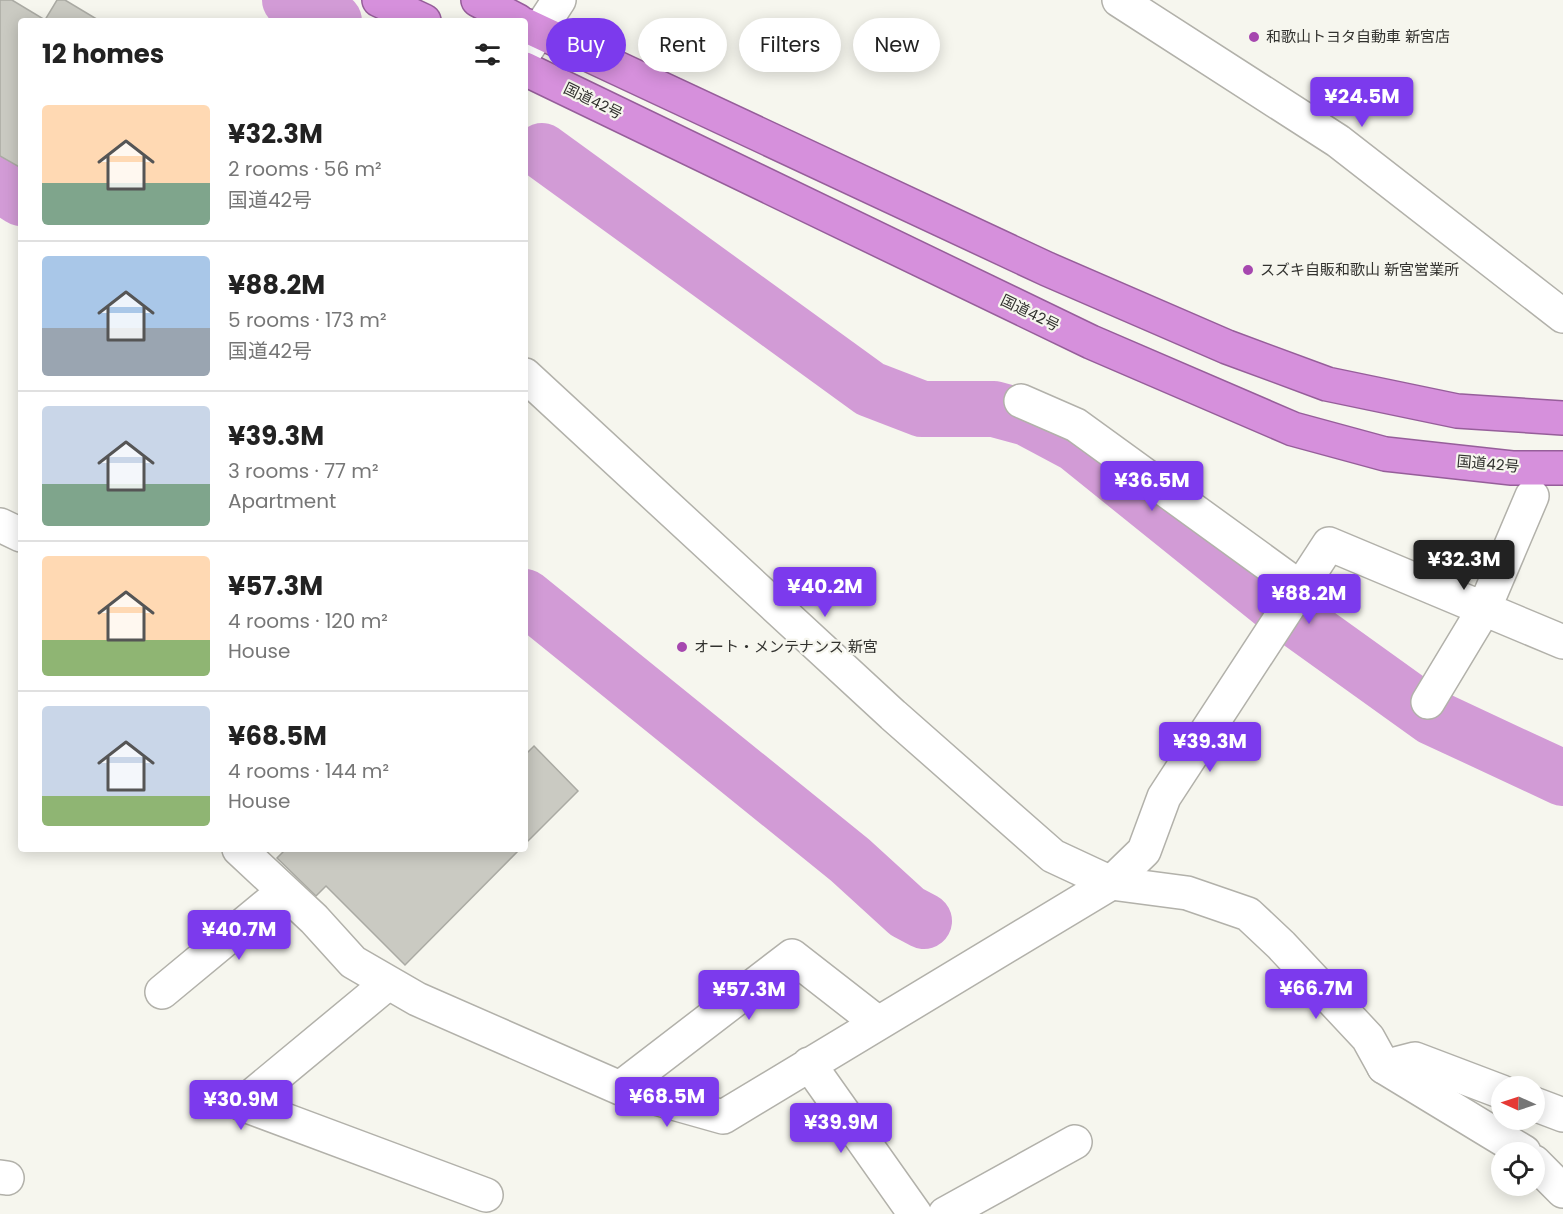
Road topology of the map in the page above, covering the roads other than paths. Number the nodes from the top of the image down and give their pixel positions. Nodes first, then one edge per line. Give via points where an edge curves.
1 (379, 0) edge
2 (478, 0) edge
3 (559, 0) edge
4 (1119, 0) edge
5 (418, 18) edge
6 (506, 18) edge
7 (528, 31) edge
8 (528, 32) edge
9 (528, 70) edge
10 (1563, 316) edge
11 (528, 378) edge
12 (1021, 401) dead end
13 (1563, 418) edge
14 (1563, 468) edge
15 (1532, 496) dead end
16 (1301, 590) junction
17 (1484, 609) junction
18 (1563, 642) edge
19 (1428, 702) dead end
20 (242, 852) edge
21 (1111, 883) junction
22 (284, 891) junction
23 (388, 982) junction
24 (162, 992) dead end
25 (878, 1023) junction
26 (809, 1064) junction
27 (1384, 1067) junction
28 (620, 1088) junction
29 (1491, 1088) edge
30 (1545, 1108) edge
31 (1563, 1115) edge
32 (1075, 1142) dead end
33 (1508, 1142) edge
34 (1545, 1173) edge
35 (1563, 1191) edge
36 (486, 1195) dead end
37 (915, 1214) edge
38 (945, 1214) edge

1 - 5 highway
2 - 6 highway
3 - 7 street
4 - 10 street via 1338,141
8 - 13 highway via 1227,347 1327,384 1457,411
9 - 14 highway, 国道42号 via 1091,342 1293,429 1385,454 1512,468
11 - 21 street via 893,715 1053,856
12 - 16 street via 1076,425
15 - 17 street
16 - 17 street via 1329,544
16 - 21 street via 1164,797 1144,851
17 - 18 street
17 - 19 street
20 - 22 street
21 - 25 street
21 - 27 street via 1187,893 1248,914 1368,1038
22 - 23 street via 353,962
22 - 24 street
23 - 28 street via 417,999
23 - 36 street via 242,1104
25 - 26 street
25 - 28 street via 792,956
26 - 28 street via 723,1117
26 - 37 street
27 - 29 street via 1415,1059
27 - 33 street
30 - 31 street
32 - 38 street
34 - 35 street

